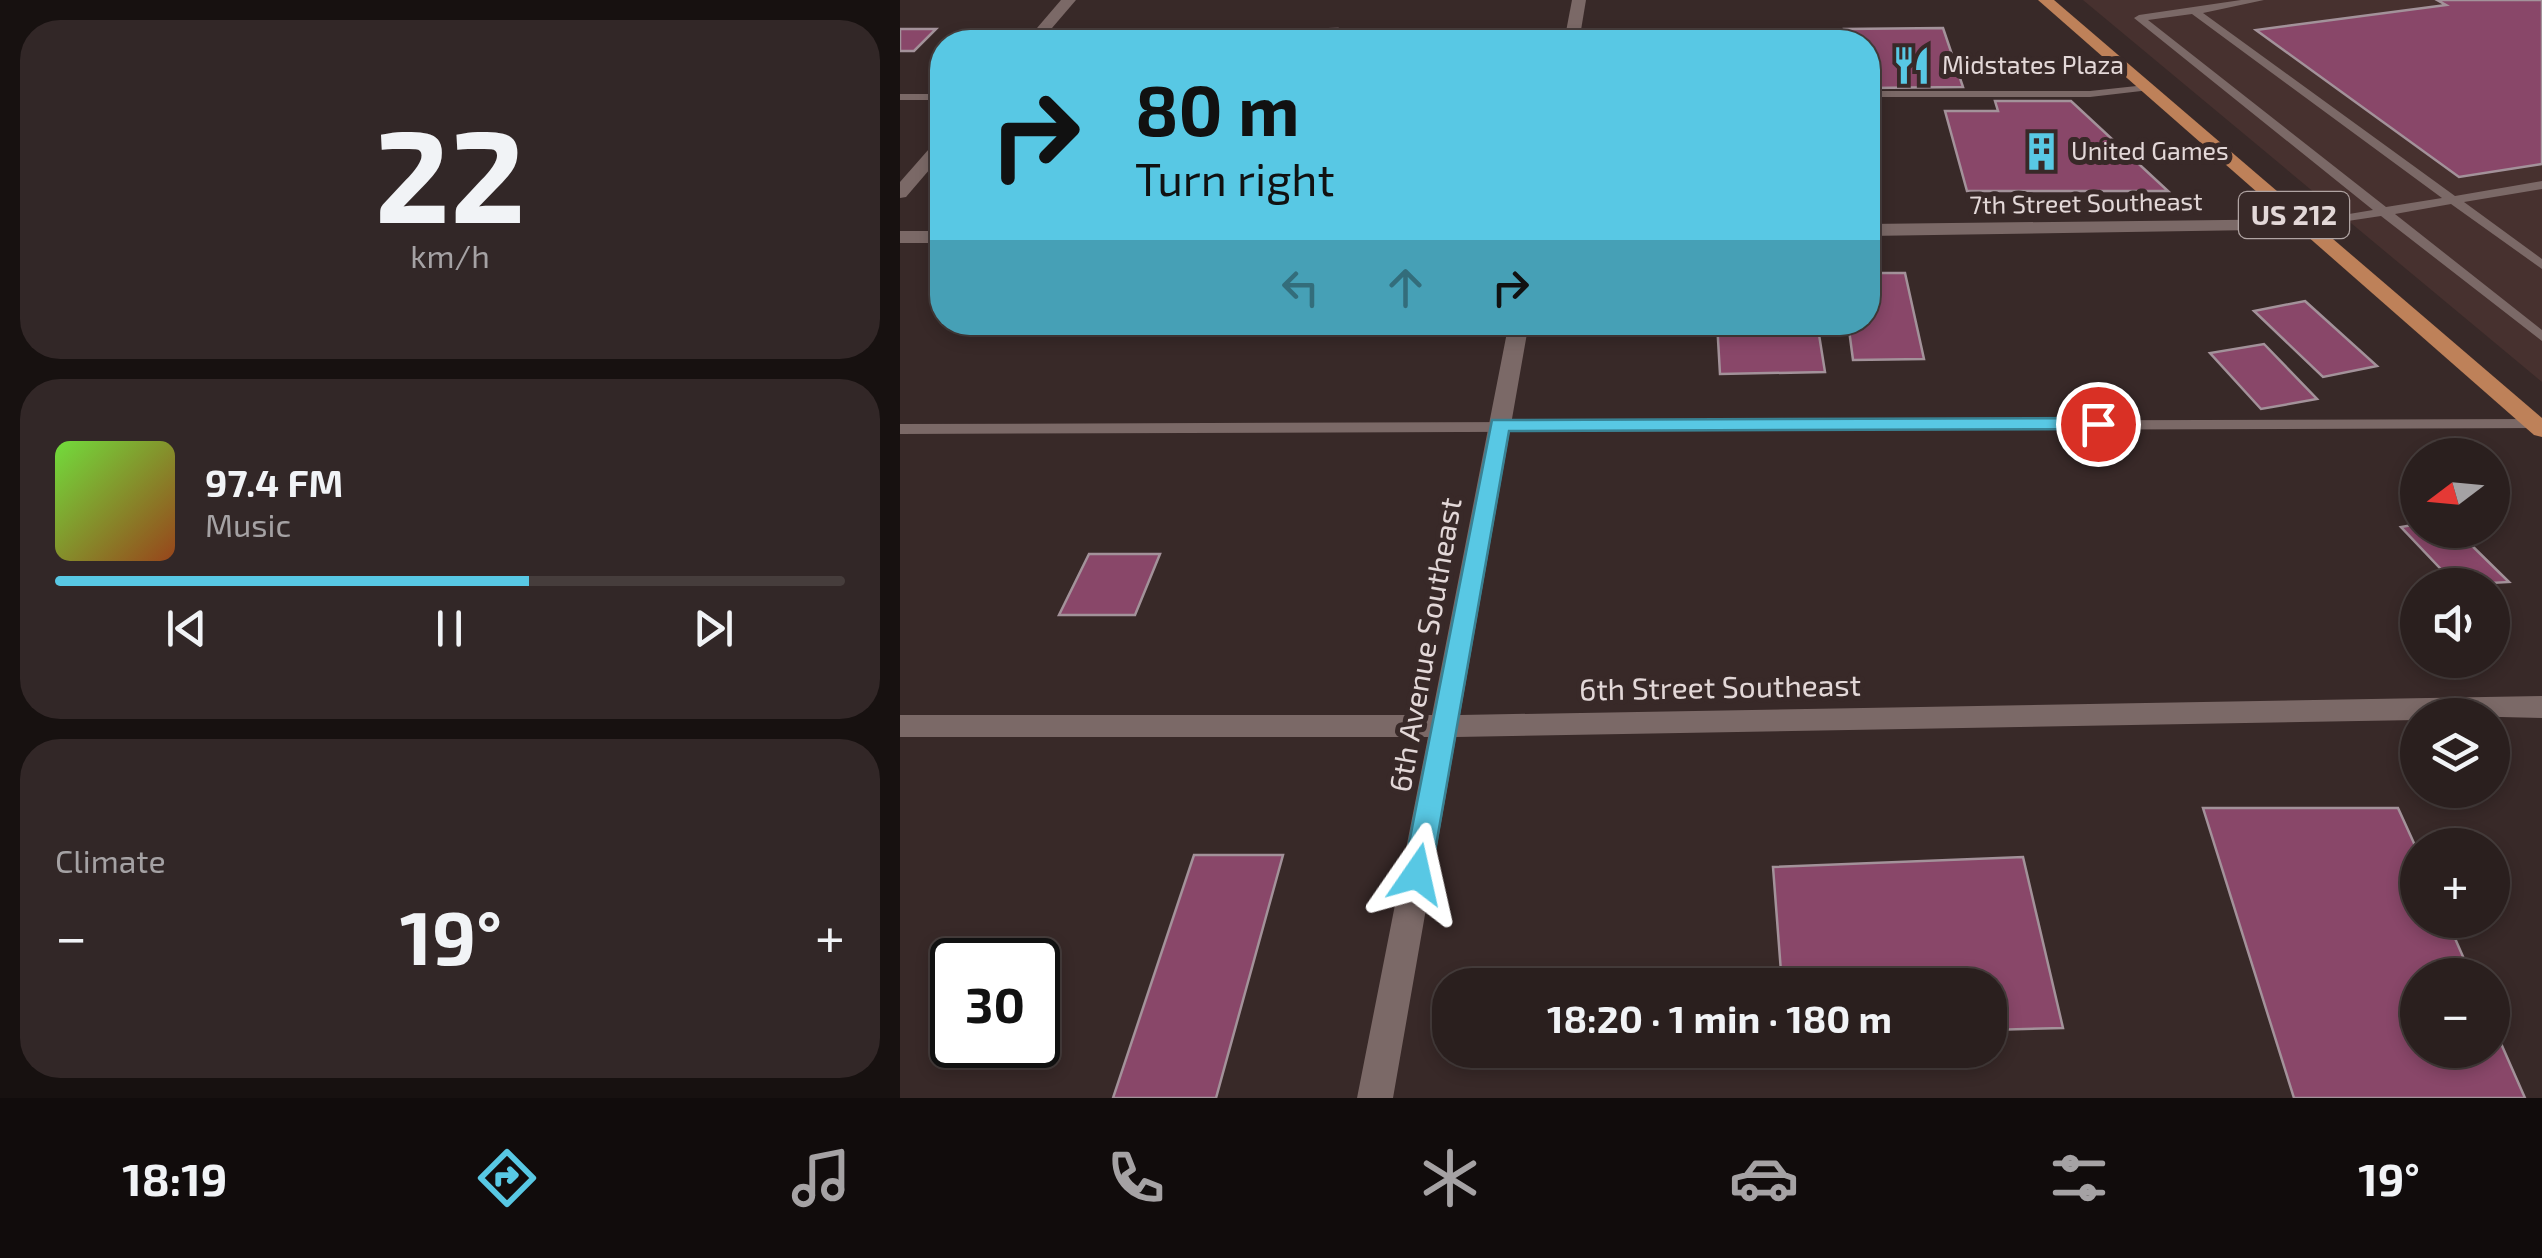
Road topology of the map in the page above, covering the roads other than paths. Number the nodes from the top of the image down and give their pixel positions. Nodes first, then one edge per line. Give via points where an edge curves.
1 (1069, 0) edge
2 (1579, 0) edge
3 (2046, 0) edge
4 (2259, 0) edge
5 (2194, 11) junction
6 (1043, 30) edge
7 (1573, 30) edge
8 (2146, 88) junction
9 (1880, 94) edge
10 (930, 97) edge
11 (900, 98) edge
12 (930, 159) edge
13 (2542, 184) edge
14 (900, 193) edge
15 (2453, 200) junction
16 (2382, 212) junction
17 (2306, 225) junction
18 (1880, 230) edge
19 (900, 237) edge
20 (930, 237) edge
21 (2542, 265) edge
22 (1517, 335) edge
23 (2542, 337) edge
24 (1500, 425) junction
25 (2539, 427) edge
26 (900, 429) edge
27 (2542, 707) edge
28 (900, 726) edge
29 (1445, 726) junction
30 (1375, 1098) edge

1 - 6 street
2 - 7 street
3 - 8 main road, US 212
4 - 5 lane
5 - 15 lane
5 - 16 lane via 2139,18
8 - 9 lane via 2072,95
8 - 17 main road, US 212
10 - 11 lane
12 - 14 street
13 - 15 lane
15 - 16 lane
15 - 21 lane
16 - 17 lane
16 - 23 lane
17 - 18 street, 7th Street Southeast
17 - 25 main road, US 212
19 - 20 street
22 - 24 street, 6th Avenue Southeast
24 - 25 lane
24 - 26 lane
24 - 29 street, 6th Avenue Southeast
27 - 29 street, 6th Street Southeast
28 - 29 street, 6th Street Southeast
29 - 30 street, 6th Avenue Southeast

